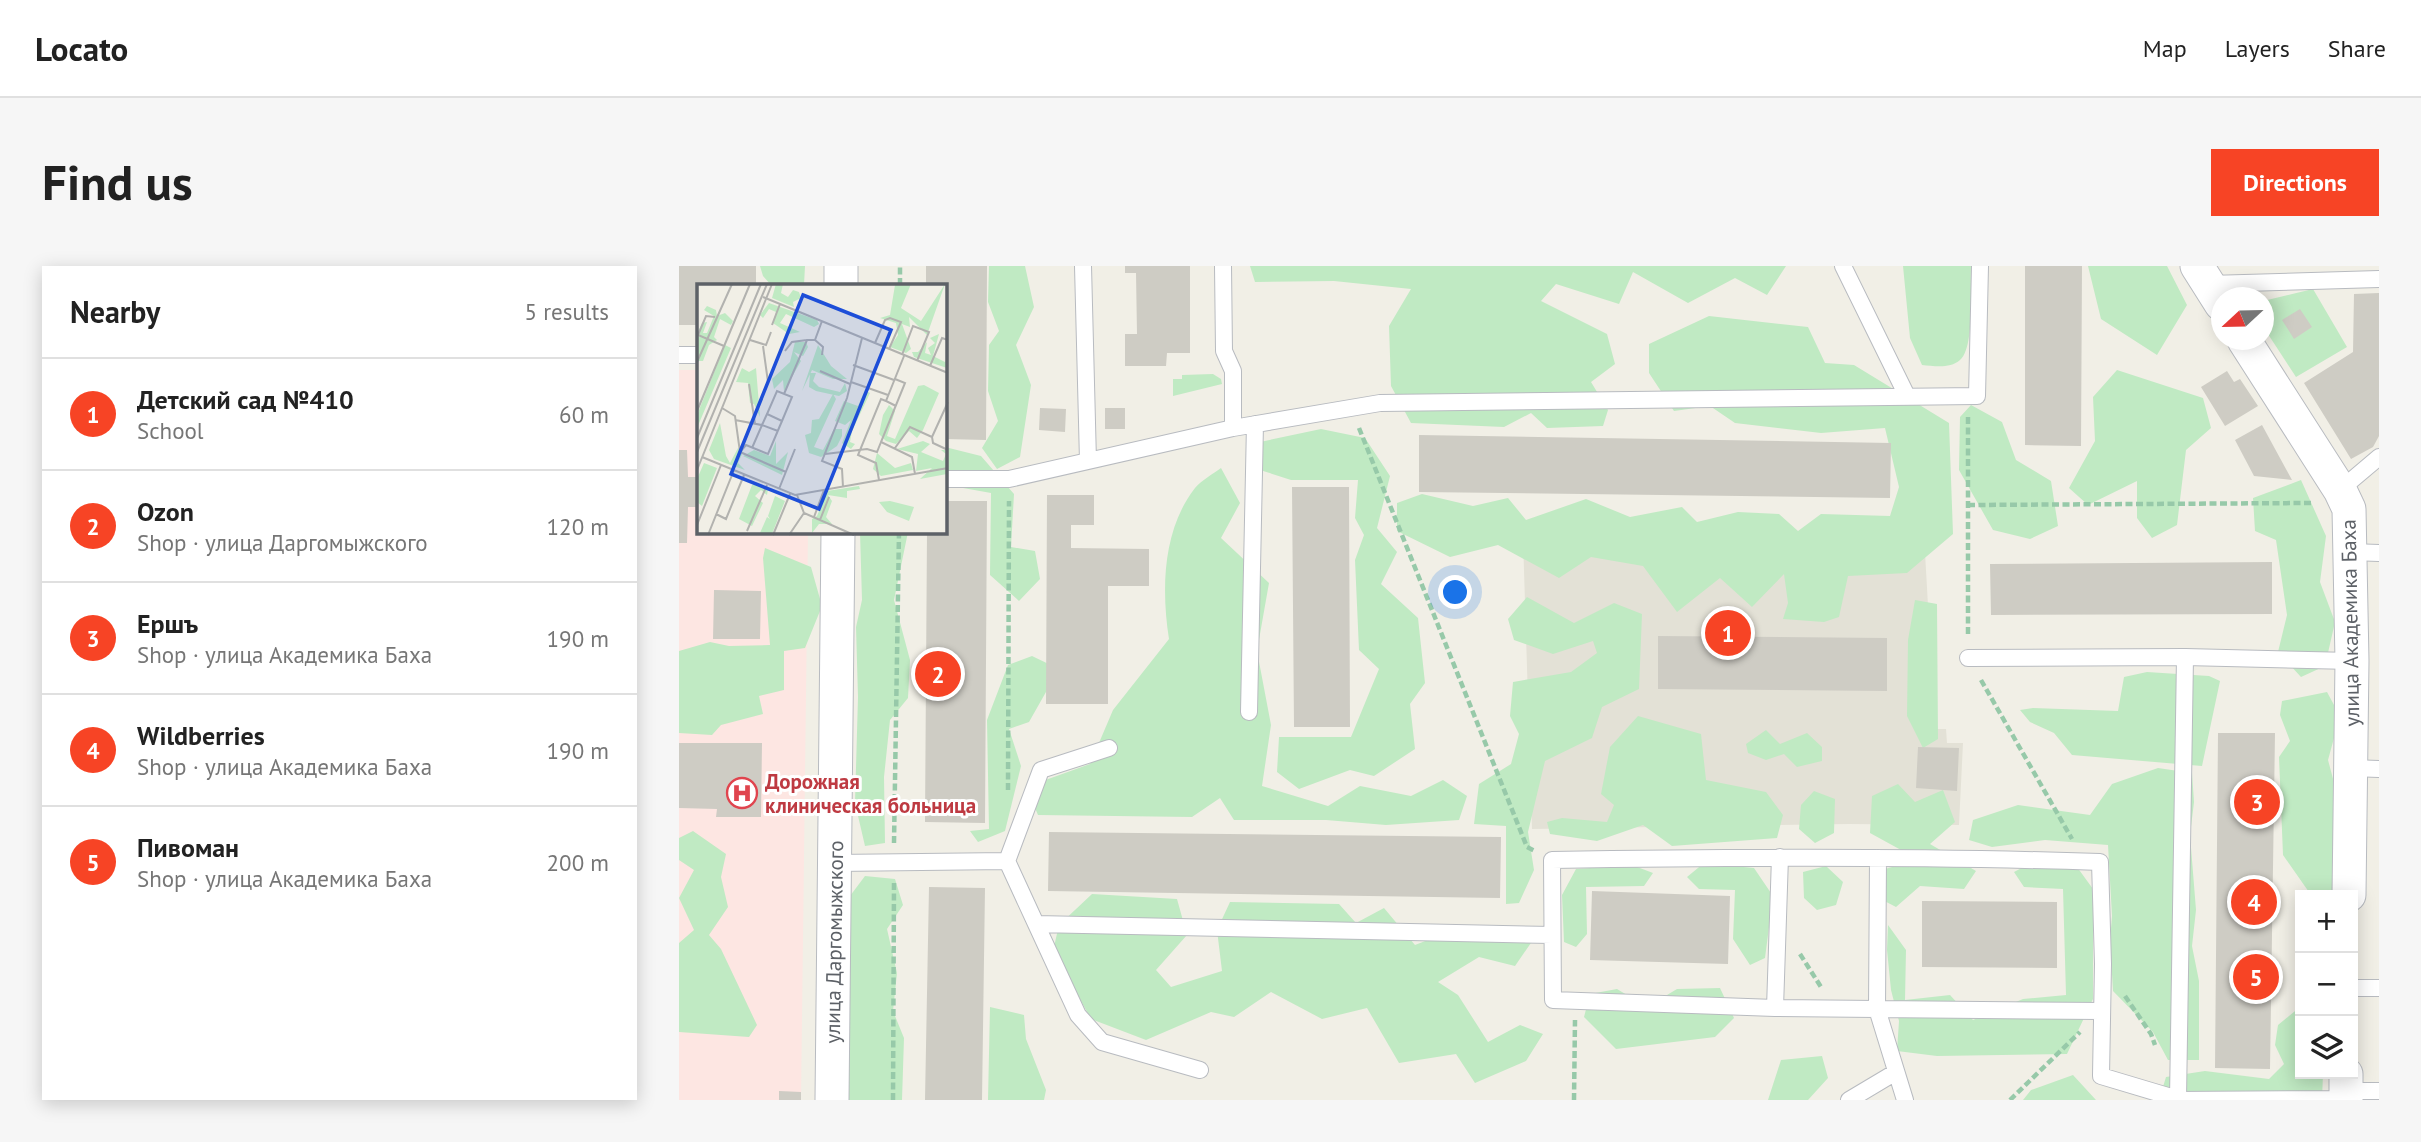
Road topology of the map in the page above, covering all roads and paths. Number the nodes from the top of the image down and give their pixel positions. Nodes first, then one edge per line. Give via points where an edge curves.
1 (841, 266) edge
2 (900, 266) edge
3 (1083, 266) edge
4 (1223, 266) edge
5 (1843, 266) edge
6 (1980, 266) edge
7 (2379, 279) edge
8 (841, 284) edge
9 (900, 284) edge
10 (2209, 285) edge
11 (2249, 350) edge
12 (679, 355) edge
13 (697, 355) edge
14 (1907, 396) junction
15 (1968, 396) junction
16 (1350, 408) junction
17 (1255, 424) junction
18 (1233, 428) junction
19 (2379, 457) edge
20 (1088, 461) junction
21 (947, 479) edge
22 (1009, 479) junction
23 (2328, 497) junction
24 (1968, 505) junction
25 (838, 534) edge
26 (899, 534) edge
27 (2365, 553) edge
28 (2185, 657) junction
29 (1968, 658) junction
30 (2352, 661) junction
31 (1249, 712) dead end
32 (1109, 748) dead end
33 (2365, 769) edge
34 (1008, 793) dead end
35 (1780, 857) junction
36 (1878, 858) junction
37 (1552, 860) junction
38 (1007, 861) junction
39 (2084, 862) junction
40 (835, 863) junction
41 (894, 863) junction
42 (2350, 890) edge
43 (1778, 920) junction
44 (1036, 924) junction
45 (1552, 935) junction
46 (2102, 964) junction
47 (2358, 988) edge
48 (2379, 988) edge
49 (1575, 1001) junction
50 (1776, 1008) junction
51 (1835, 1009) junction
52 (1877, 1009) junction
53 (2102, 1011) junction
54 (2160, 1056) dead end
55 (1200, 1070) dead end
56 (1896, 1072) junction
57 (2346, 1091) edge
58 (2379, 1091) edge
59 (832, 1100) edge
60 (893, 1100) edge
61 (1574, 1100) edge
62 (1849, 1100) edge
63 (1905, 1100) edge
64 (2010, 1100) edge
65 (2178, 1100) edge

1 - 8 street
2 - 9 path
3 - 20 lane
4 - 18 lane via 1224,351 1233,371
5 - 14 lane
6 - 15 lane via 1977,396
7 - 10 lane
11 - 23 street, улица Академика Баха
12 - 13 lane
14 - 15 lane
14 - 16 lane via 1380,403
15 - 24 path
16 - 17 lane
16 - 37 path via 1527,847
17 - 18 lane
17 - 31 lane
18 - 20 lane
19 - 23 lane
20 - 22 lane
21 - 22 lane
22 - 34 path
23 - 24 path
23 - 27 street, улица Академика Баха via 2349,509
24 - 29 path
25 - 40 street, улица Даргомыжского
26 - 41 path
27 - 30 street, улица Академика Баха
28 - 29 lane
28 - 30 lane
28 - 65 lane
29 - 39 path
30 - 33 street, улица Академика Баха
32 - 38 lane via 1041,770
33 - 42 street, улица Академика Баха
35 - 36 lane
35 - 37 lane
35 - 43 lane
36 - 39 lane
36 - 52 lane
37 - 45 lane
38 - 41 lane
38 - 44 lane
39 - 46 lane via 2100,862
40 - 41 lane
40 - 59 street, улица Даргомыжского
41 - 60 path
43 - 50 lane
43 - 51 path
44 - 45 lane
44 - 55 lane via 1078,1015 1101,1042
45 - 49 lane via 1553,1000
46 - 53 lane
46 - 54 path via 2151,1034
47 - 48 lane
49 - 50 lane
49 - 61 path
50 - 51 lane
51 - 52 lane
52 - 53 lane
52 - 56 lane
53 - 64 path
53 - 65 lane via 2101,1076
56 - 62 lane
56 - 63 lane
57 - 58 lane
57 - 65 lane

